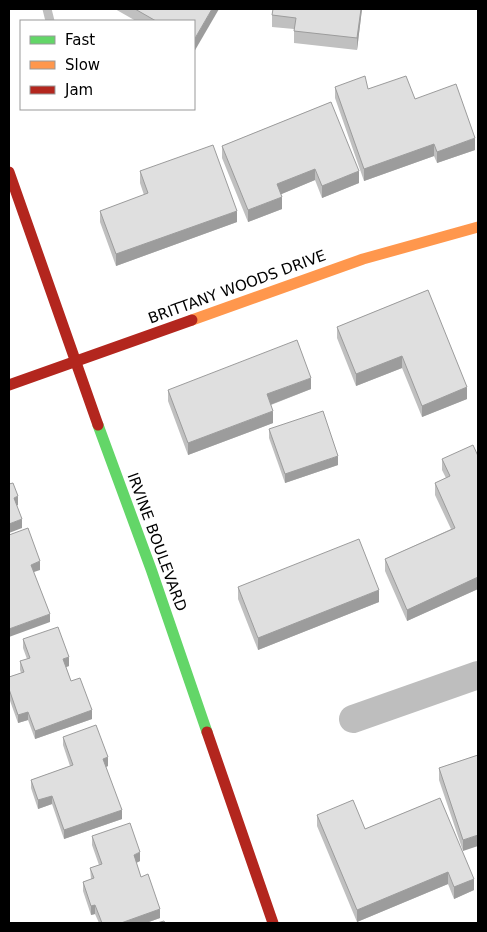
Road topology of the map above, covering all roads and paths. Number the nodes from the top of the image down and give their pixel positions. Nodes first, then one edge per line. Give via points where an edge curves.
1 (9, 172) edge
2 (478, 229) edge
3 (75, 361) junction
4 (9, 385) edge
5 (478, 675) edge
6 (353, 719) dead end
7 (273, 923) edge

1 - 3 main road, IRVINE BOULEVARD
2 - 3 main road, BRITTANY WOODS DRIVE via 363,259
3 - 4 main road, BRITTANY WOODS DRIVE
3 - 7 main road, IRVINE BOULEVARD via 151,569
5 - 6 street

